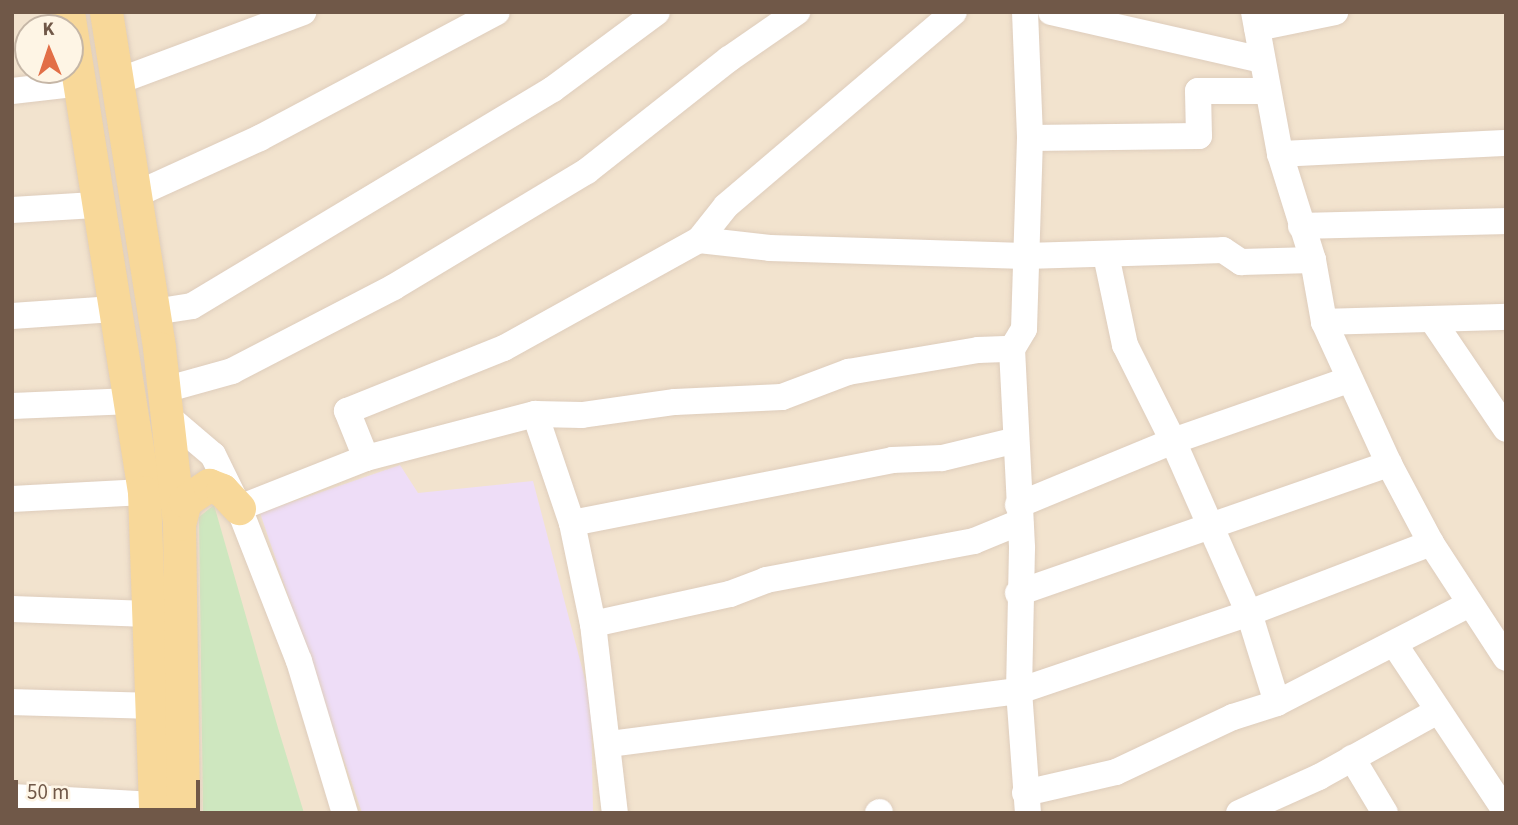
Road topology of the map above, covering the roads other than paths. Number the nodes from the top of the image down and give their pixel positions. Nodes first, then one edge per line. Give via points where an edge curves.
1 (106, 12) edge
2 (303, 12) edge
3 (497, 12) edge
4 (657, 12) edge
5 (797, 12) edge
6 (954, 12) edge
7 (1026, 12) edge
8 (1051, 12) edge
9 (1335, 12) edge
10 (1256, 20) edge
11 (1262, 60) junction
12 (116, 82) junction
13 (72, 84) edge
14 (82, 84) edge
15 (12, 90) edge
16 (1268, 91) junction
17 (1030, 138) junction
18 (1506, 144) edge
19 (1280, 154) junction
20 (137, 194) junction
21 (95, 205) junction
22 (12, 210) edge
23 (1506, 221) edge
24 (1301, 226) junction
25 (699, 240) junction
26 (1105, 255) junction
27 (1025, 256) junction
28 (1313, 260) junction
29 (114, 309) junction
30 (154, 312) junction
31 (12, 316) edge
32 (1506, 317) edge
33 (1433, 321) junction
34 (1324, 322) junction
35 (1012, 349) junction
36 (1348, 380) junction
37 (132, 401) junction
38 (166, 403) junction
39 (12, 406) edge
40 (536, 415) junction
41 (1506, 429) edge
42 (1013, 441) junction
43 (1173, 441) junction
44 (366, 458) junction
45 (1389, 464) junction
46 (144, 492) junction
47 (12, 499) edge
48 (239, 508) junction
49 (1019, 513) junction
50 (572, 523) junction
51 (179, 524) junction
52 (1210, 526) junction
53 (1431, 543) junction
54 (1018, 593) junction
55 (1468, 605) junction
56 (12, 609) edge
57 (1249, 613) junction
58 (149, 614) junction
59 (593, 624) junction
60 (1395, 645) junction
61 (1506, 658) edge
62 (1019, 691) junction
63 (12, 702) edge
64 (1277, 703) junction
65 (153, 706) junction
66 (1436, 712) junction
67 (610, 744) junction
68 (1352, 758) junction
69 (12, 797) edge
70 (1496, 798) edge
71 (1027, 803) edge
72 (164, 810) edge
73 (345, 813) edge
74 (615, 813) edge
75 (1239, 813) edge
76 (1385, 813) edge

1 - 12 main road
2 - 12 street
3 - 20 street via 260,138
4 - 30 street via 553,89 192,306
5 - 38 street via 729,59 587,171 394,286
6 - 25 street via 726,206
7 - 17 street
8 - 11 street
9 - 10 street
10 - 11 street
11 - 16 street
12 - 20 main road
13 - 15 street
14 - 21 main road
16 - 17 street via 1198,91 1199,136
16 - 19 street
17 - 27 street
18 - 19 street
19 - 24 street
20 - 30 main road
21 - 22 street
21 - 29 main road
23 - 24 street
24 - 28 street
25 - 27 street via 770,248
25 - 44 street via 504,348 347,411
26 - 27 street
26 - 28 street via 1223,250 1241,262
26 - 43 street via 1125,345
27 - 35 street via 1024,329
28 - 34 street
29 - 31 street
29 - 37 main road
30 - 38 main road
32 - 33 street
33 - 34 street
33 - 41 street
34 - 36 street
35 - 40 street via 978,350 848,372 782,397
35 - 42 street
36 - 43 street
36 - 45 street
37 - 39 street
37 - 46 main road
38 - 48 street via 213,455
38 - 51 main road
40 - 44 street
40 - 50 street
42 - 49 street
42 - 50 street via 942,458 892,460
43 - 49 street
43 - 52 street
44 - 48 street
45 - 52 street
45 - 53 street
46 - 47 street
46 - 58 main road
48 - 51 main road via 222,490 209,485 185,501
48 - 73 street via 299,661
49 - 54 street
49 - 59 street via 974,541 777,577 730,594
50 - 59 street
51 - 72 main road
52 - 54 street
52 - 57 street
53 - 55 street
53 - 57 street
54 - 62 street
55 - 60 street
55 - 61 street
56 - 58 street
57 - 62 street
57 - 64 street
58 - 65 main road
59 - 67 street
60 - 64 street
60 - 66 street
62 - 67 street
62 - 71 street
63 - 65 street
64 - 71 street via 1233,717 1116,772
65 - 72 main road
66 - 68 street
66 - 70 street
67 - 74 street
68 - 75 street
68 - 76 street
69 - 72 street

